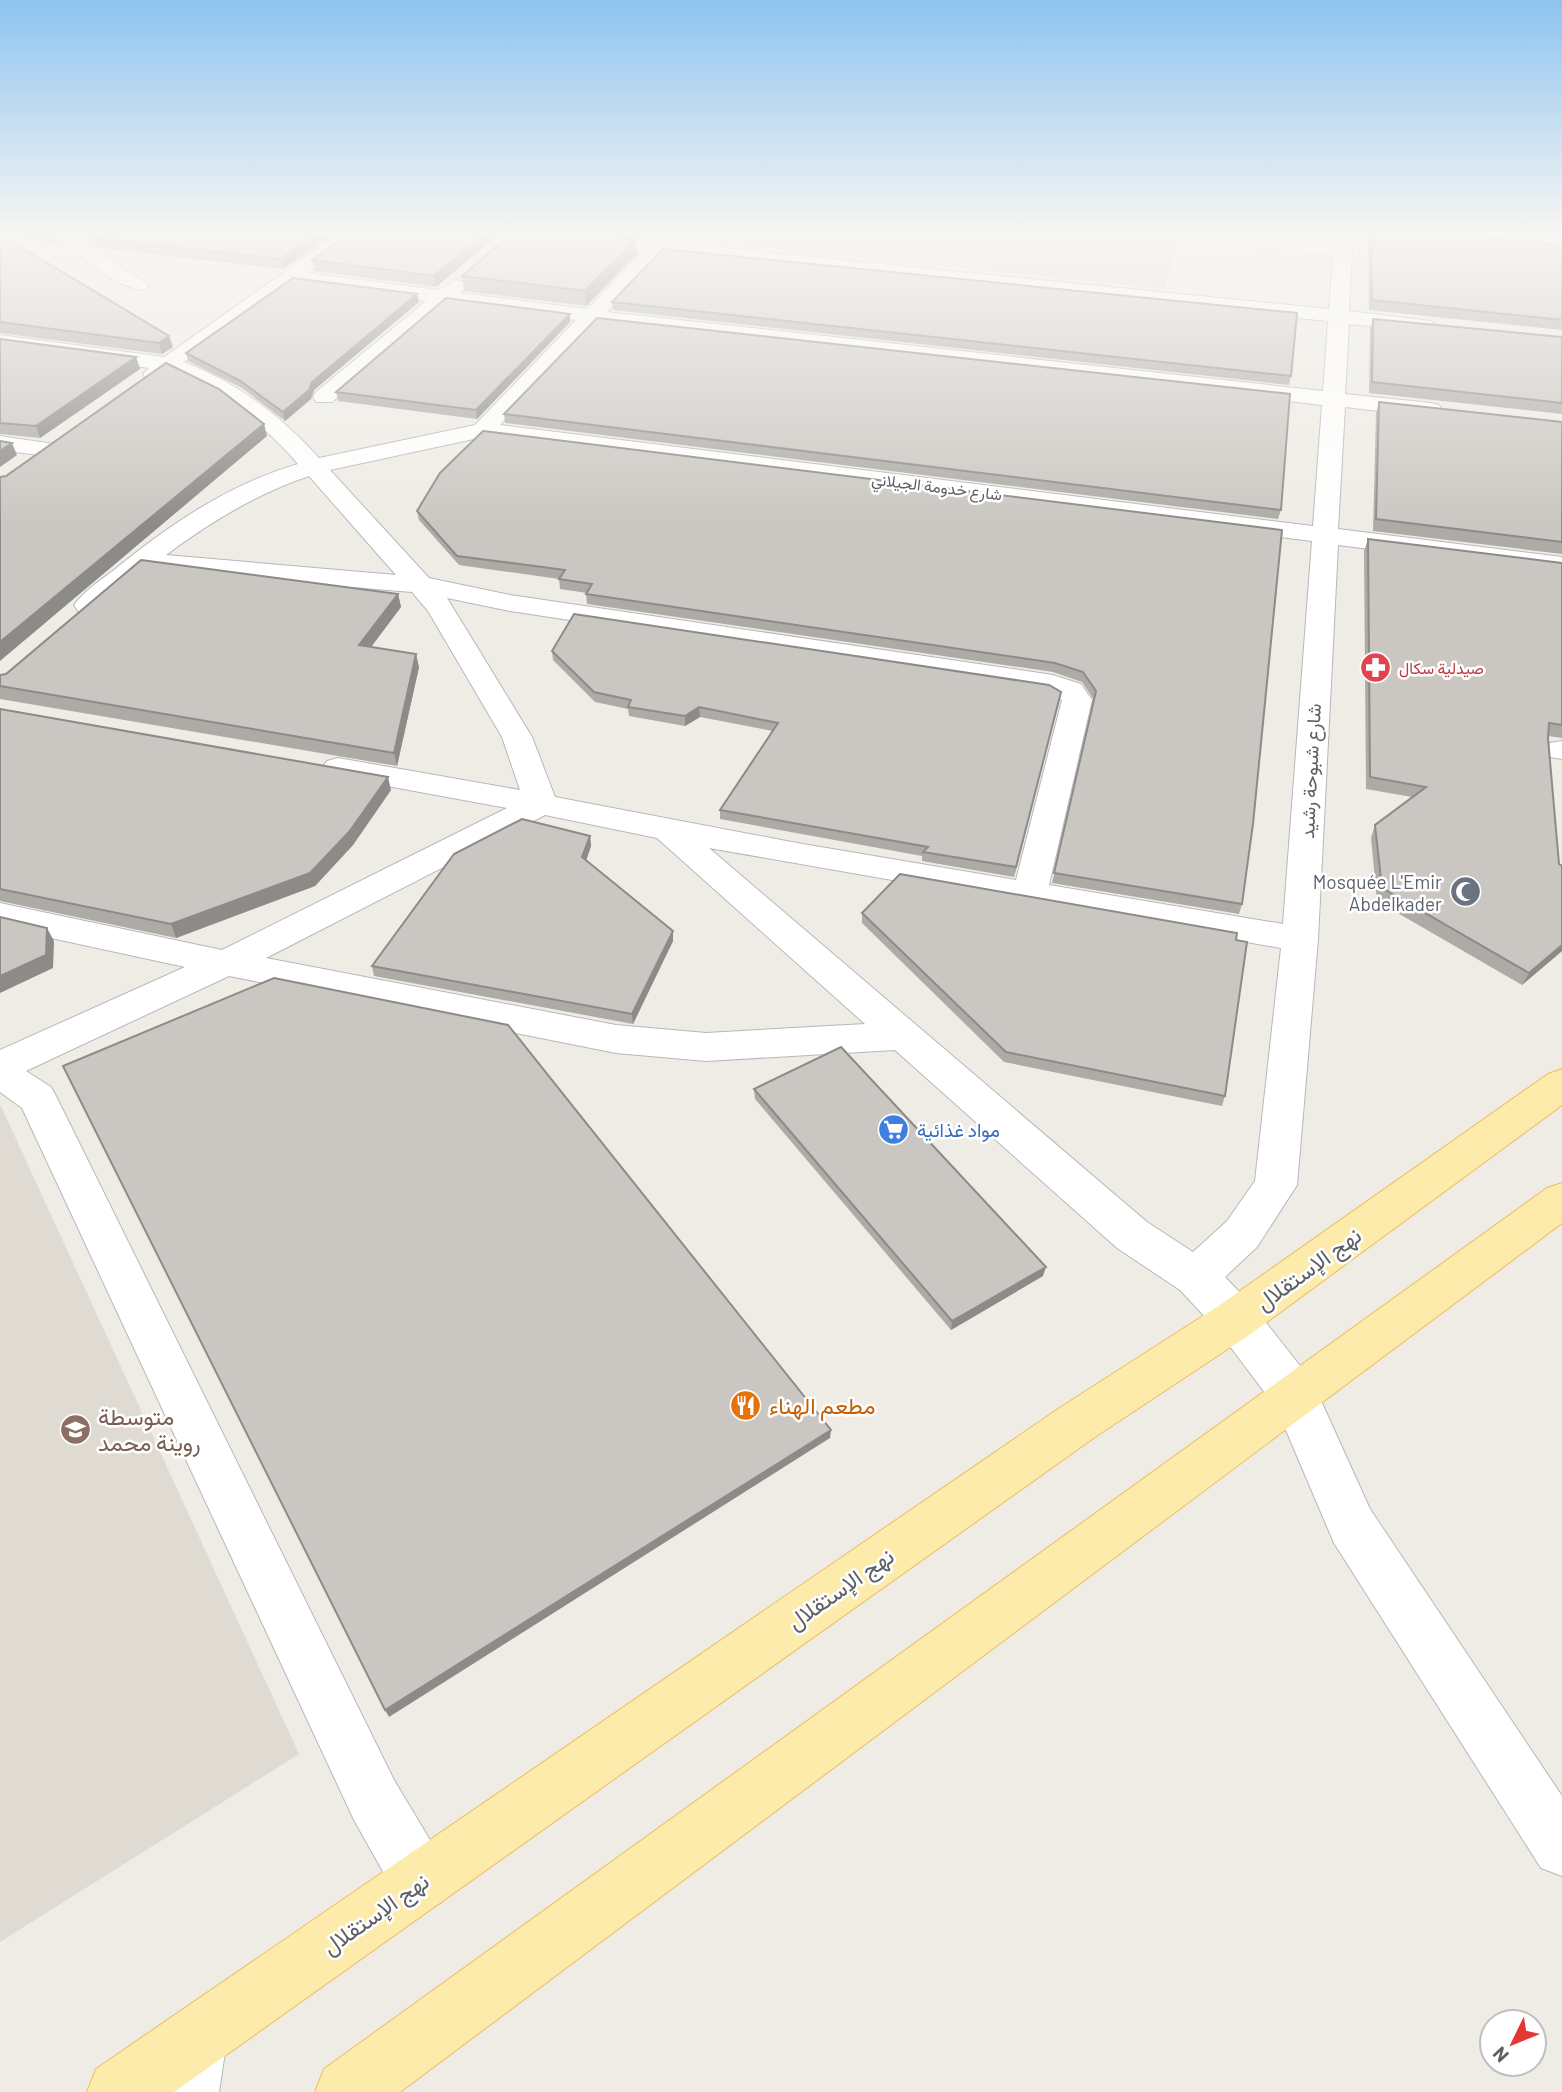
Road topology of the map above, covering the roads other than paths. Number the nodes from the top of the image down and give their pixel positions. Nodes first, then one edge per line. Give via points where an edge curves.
1 (215, 332) edge
2 (401, 332) edge
3 (576, 332) edge
4 (731, 332) edge
5 (1336, 332) edge
6 (0, 341) edge
7 (169, 364) junction
8 (135, 387) edge
9 (324, 397) dead end
10 (1332, 399) junction
11 (1454, 412) edge
12 (482, 429) junction
13 (68, 434) edge
14 (0, 443) edge
15 (46, 449) junction
16 (23, 466) edge
17 (314, 467) junction
18 (1324, 533) junction
19 (140, 561) junction
20 (1562, 565) edge
21 (423, 585) junction
22 (70, 620) edge
23 (316, 764) edge
24 (541, 804) junction
25 (667, 830) junction
26 (1030, 894) junction
27 (0, 915) edge
28 (1300, 939) junction
29 (226, 963) junction
30 (902, 1036) junction
31 (0, 1066) edge
32 (0, 1076) edge
33 (1562, 1084) edge
34 (1562, 1200) edge
35 (1196, 1278) junction
36 (1236, 1320) junction
37 (1295, 1396) junction
38 (1562, 1847) edge
39 (421, 1881) junction
40 (191, 2065) edge
41 (119, 2092) edge
42 (347, 2092) edge

1 - 7 street
2 - 9 street
3 - 12 street
4 - 10 street
5 - 10 street, شارع شبوحة رشيد
6 - 7 street
7 - 8 street
7 - 17 street via 208,379 252,407
10 - 11 street
10 - 18 street, شارع شبوحة رشيد
12 - 17 street, شارع خدومة الجيلاني
12 - 18 street, شارع خدومة الجيلاني
13 - 15 street
14 - 15 street
15 - 16 street
17 - 19 street, شارع خدومة الجيلاني via 272,481 222,508
17 - 21 street
18 - 20 street, شارع خدومة الجيلاني
18 - 28 street, شارع شبوحة رشيد
19 - 21 street
19 - 22 street, شارع خدومة الجيلاني
21 - 24 street via 516,737
21 - 26 street via 510,603 1070,690 1077,700
23 - 24 street
24 - 25 street
24 - 29 street
25 - 26 street
25 - 30 street
26 - 28 street
27 - 29 street
28 - 35 street, شارع شبوحة رشيد via 1276,1185 1242,1234
29 - 30 street via 617,1038 706,1047
29 - 31 street
30 - 35 street via 1132,1235
32 - 39 street via 37,1098 374,1800
33 - 36 main road, نهج الإستقلال
34 - 37 main road
35 - 36 street
36 - 37 street
36 - 39 main road, نهج الإستقلال via 1078,1422
37 - 38 street via 1352,1526
37 - 42 main road
39 - 40 main road, نهج الإستقلال
40 - 41 main road, نهج الإستقلال

